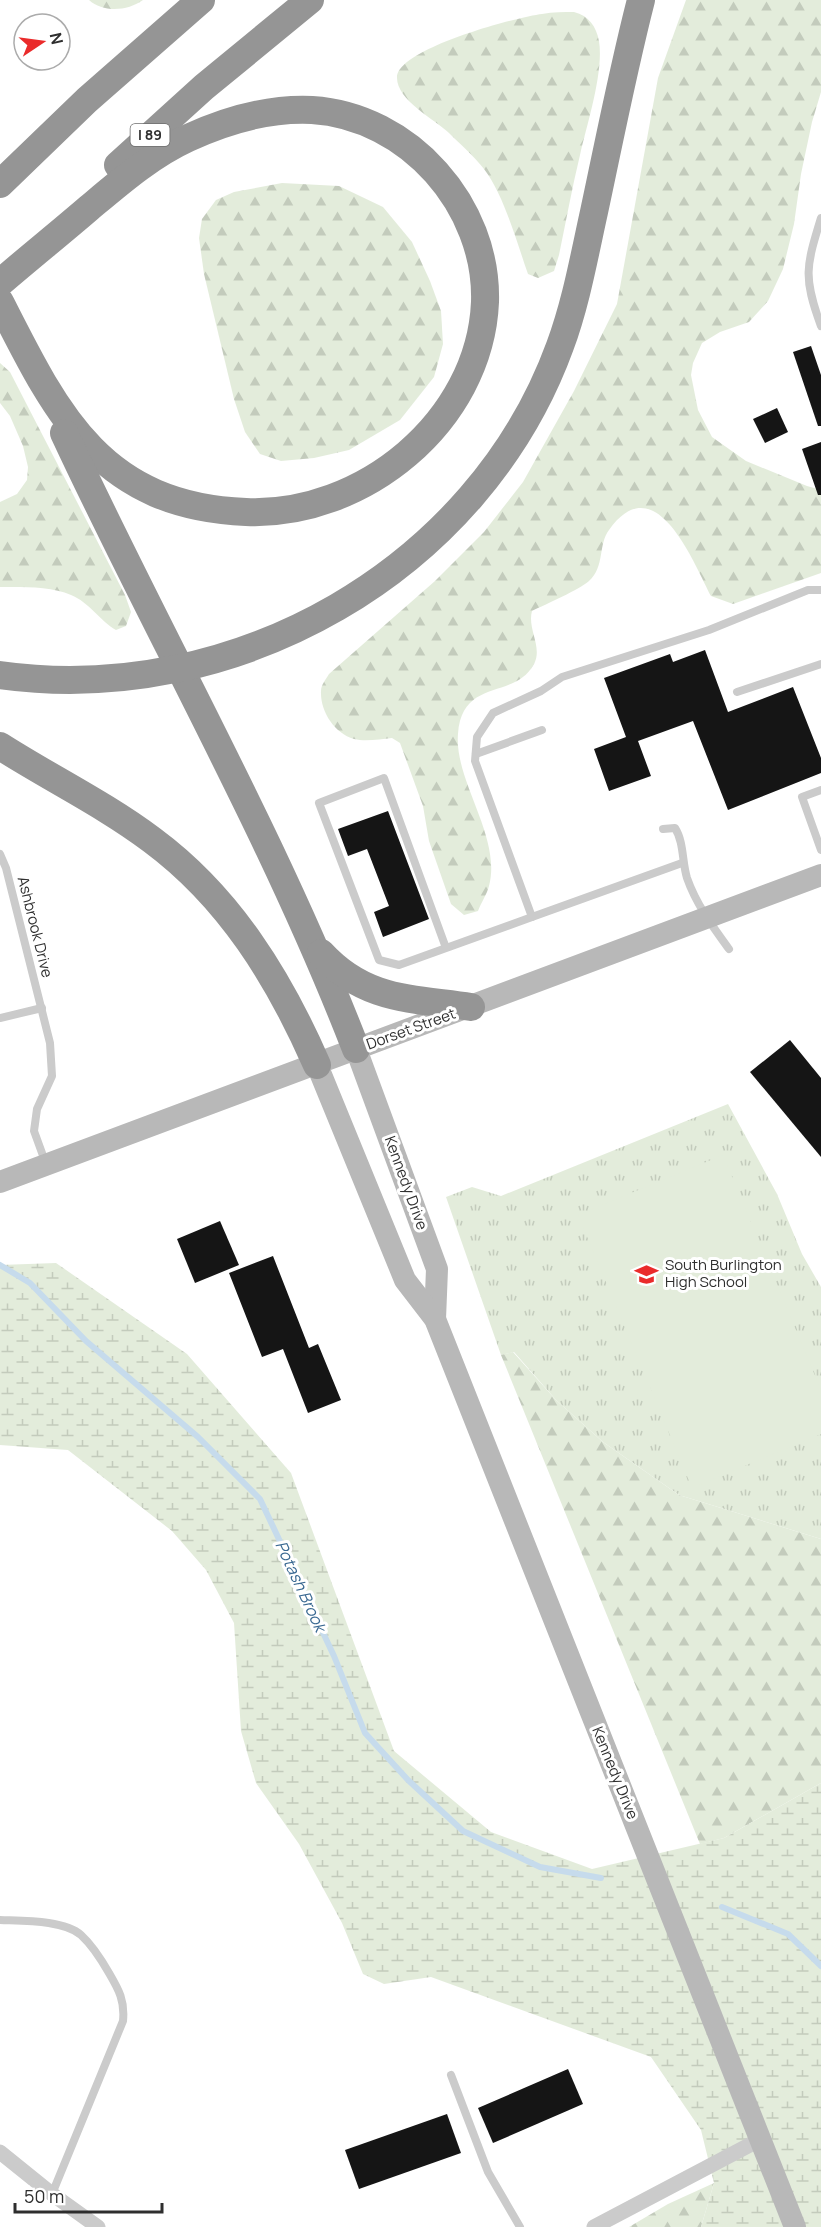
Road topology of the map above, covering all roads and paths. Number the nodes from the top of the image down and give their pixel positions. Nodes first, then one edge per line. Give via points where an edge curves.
1 (201, 0) edge
2 (310, 0) edge
3 (641, 0) edge
4 (0, 184) edge
5 (821, 218) edge
6 (0, 282) edge
7 (0, 302) edge
8 (821, 326) edge
9 (36, 371) junction
10 (821, 590) edge
11 (821, 664) edge
12 (0, 675) edge
13 (737, 692) dead end
14 (542, 730) dead end
15 (0, 746) edge
16 (476, 754) junction
17 (821, 790) edge
18 (663, 829) dead end
19 (821, 850) edge
20 (0, 854) edge
21 (682, 863) junction
22 (821, 875) edge
23 (706, 916) junction
24 (532, 917) junction
25 (306, 932) junction
26 (446, 948) junction
27 (729, 949) dead end
28 (471, 1007) junction
29 (42, 1008) junction
30 (0, 1018) edge
31 (356, 1049) junction
32 (318, 1065) junction
33 (46, 1165) junction
34 (0, 1182) edge
35 (435, 1319) junction
36 (0, 1920) edge
37 (450, 2075) dead end
38 (760, 2139) junction
39 (0, 2152) edge
40 (52, 2194) junction
41 (98, 2227) edge
42 (520, 2227) edge
43 (594, 2227) edge
44 (795, 2227) edge

1 - 4 highway
2 - 6 highway, I 89 via 152,133
3 - 12 highway via 578,287 559,349 517,432 459,509 394,570 355,598 294,631 243,652 130,677 65,681
5 - 8 lane via 808,269 810,296
6 - 9 highway via 163,151 226,123 292,110 351,117 402,142 449,186 477,242 484,281 483,319 474,356 457,393 435,426 393,467 327,501 275,512 238,512 183,503 148,490 116,471 89,448
7 - 9 highway
9 - 25 highway
10 - 16 lane via 808,590 709,630 562,677 542,691 493,713 477,737
11 - 13 lane
14 - 16 lane
15 - 32 highway via 129,824 194,875 236,921 265,964
16 - 24 lane via 475,761
17 - 19 lane via 802,797
18 - 21 lane via 675,828 680,836
20 - 29 lane, Ashbrook Drive
21 - 23 lane
21 - 24 lane
22 - 23 main road, Dorset Street
23 - 27 lane
23 - 28 main road, Dorset Street
24 - 26 lane
25 - 28 highway via 327,960 357,984 381,993
25 - 31 highway
26 - 26 lane via 399,965 379,960 319,803 384,778
28 - 31 main road, Dorset Street
29 - 30 lane
29 - 33 lane, Ashbrook Drive via 52,1077 37,1109 34,1131
31 - 32 main road, Dorset Street
31 - 35 main road, Kennedy Drive via 437,1269
32 - 33 main road, Dorset Street
32 - 35 main road, Kennedy Drive via 405,1280
33 - 34 main road, Dorset Street
35 - 38 main road, Kennedy Drive
36 - 40 lane via 54,1924 80,1933 121,1993 124,2007 123,2020
37 - 42 lane via 488,2172
38 - 43 street
38 - 44 main road, Kennedy Drive
39 - 40 street
40 - 41 street

